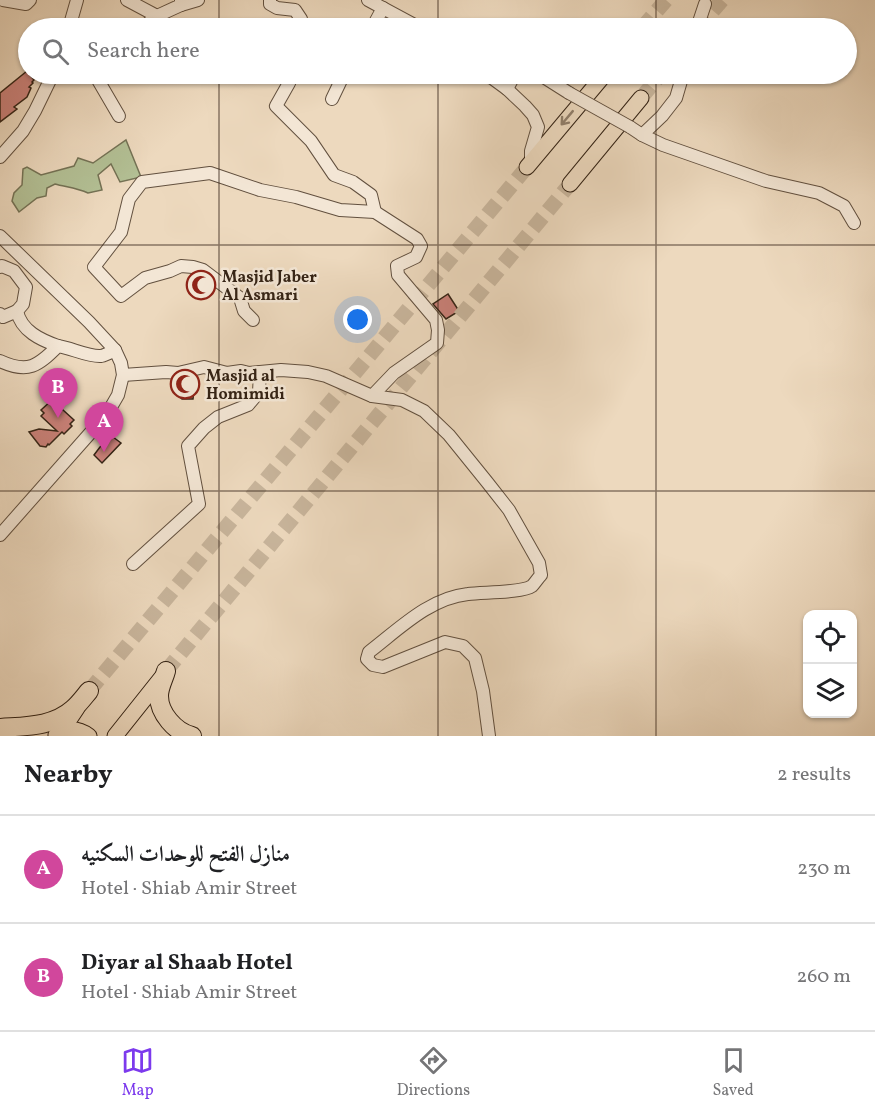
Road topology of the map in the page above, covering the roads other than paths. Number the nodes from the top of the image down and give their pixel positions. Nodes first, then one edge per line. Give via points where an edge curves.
1 (30, 0) edge
2 (77, 0) edge
3 (127, 0) edge
4 (198, 0) edge
5 (270, 0) edge
6 (368, 0) edge
7 (9, 1) edge
8 (181, 3) edge
9 (705, 4) dead end
10 (382, 8) junction
11 (157, 16) junction
12 (72, 18) edge
13 (155, 18) edge
14 (300, 18) edge
15 (377, 18) edge
16 (401, 18) edge
17 (700, 18) edge
18 (48, 84) edge
19 (102, 84) edge
20 (289, 84) edge
21 (339, 84) edge
22 (500, 84) edge
23 (510, 84) edge
24 (555, 84) edge
25 (597, 84) edge
26 (680, 84) edge
27 (507, 89) junction
28 (641, 98) tunnel mouth
29 (332, 99) dead end
30 (118, 116) dead end
31 (642, 135) junction
32 (0, 157) edge
33 (529, 164) joint
34 (570, 184) tunnel mouth
35 (375, 212) junction
36 (854, 223) dead end
37 (0, 236) edge
38 (0, 267) edge
39 (17, 311) junction
40 (0, 315) edge
41 (253, 320) dead end
42 (58, 346) junction
43 (115, 350) junction
44 (0, 362) edge
45 (260, 372) junction
46 (123, 375) junction
47 (372, 396) junction
48 (0, 535) edge
49 (133, 564) dead end
50 (166, 671) joint
51 (89, 691) joint
52 (0, 728) edge
53 (57, 734) edge
54 (89, 736) edge
55 (115, 736) edge
56 (192, 736) edge
57 (489, 736) edge

1 - 7 street via 26,4
2 - 12 street
3 - 11 street
4 - 8 street
5 - 14 street via 278,8 295,10
6 - 10 street
8 - 11 street
9 - 17 street
10 - 15 street
10 - 16 street
11 - 13 street
18 - 32 street via 23,131
19 - 30 street
20 - 35 street via 276,106 311,141 334,175 371,195
21 - 29 street
22 - 27 street
23 - 27 street
24 - 31 street, bridge
25 -> 33 main road
26 - 31 street via 676,98
27 - 33 street via 533,115 538,127
28 - 34 main road
31 - 36 street via 766,181 819,193 844,206
35 - 41 street via 340,210 210,173 142,182 129,199 121,232 94,267 121,296 145,278 181,267 203,270 240,298 244,311
35 - 47 street via 417,239 421,246 416,256 397,266 398,275 436,320 438,330 437,343 394,373
37 - 43 street
38 - 39 street via 14,271 26,287 23,304
39 - 40 street
39 - 42 street via 26,328 41,340
42 - 43 street via 101,356
42 - 44 street via 43,361 27,369
43 - 46 street
45 - 46 street via 227,373 204,367 178,373
45 - 47 street via 317,374
45 - 49 street via 259,392 248,405 218,417 188,446 199,504
46 - 48 street via 107,414
47 - 57 street via 402,400 424,411 449,435 509,510 539,563 541,575 531,587 444,600 421,612 369,652 367,659 383,667 445,642 463,646 475,658
50 - 55 main road
50 - 56 highway via 159,697 166,716 175,728
51 - 52 highway via 63,717 39,725
51 - 53 main road
53 - 54 main road via 78,730

